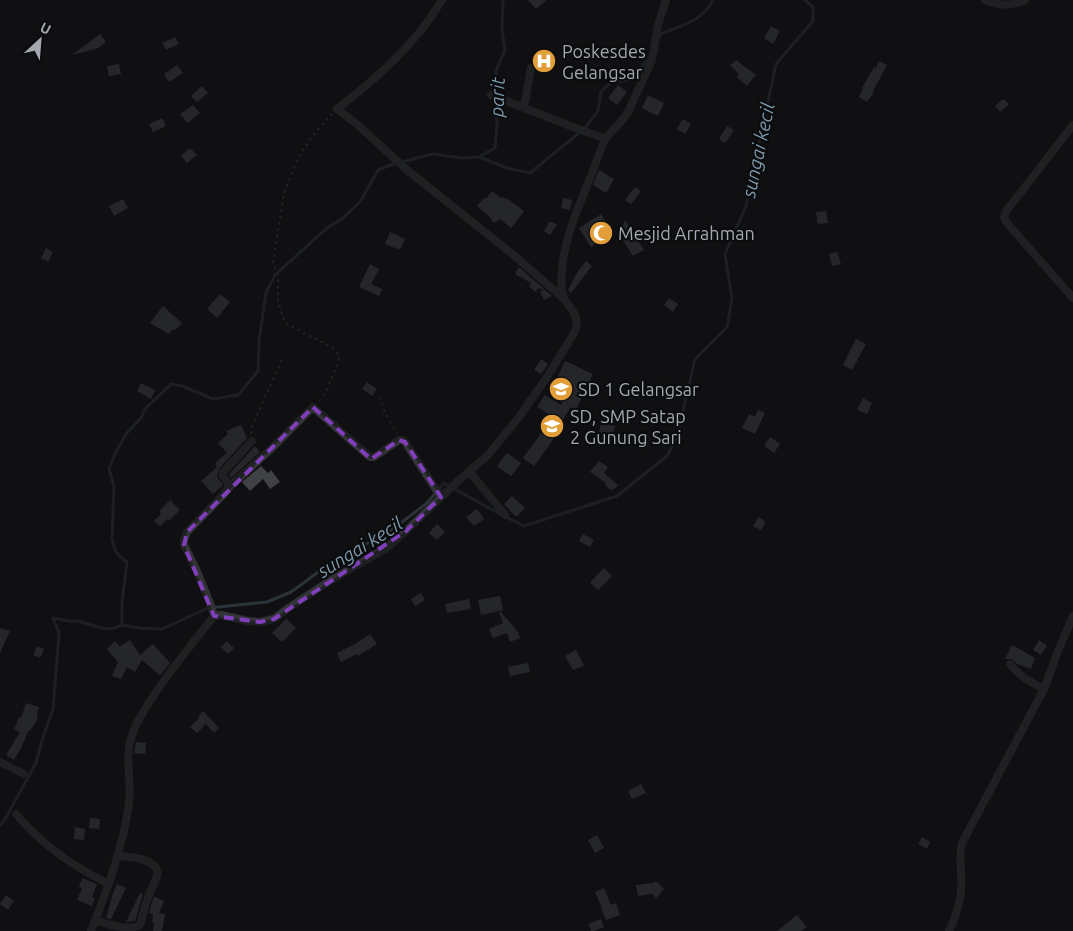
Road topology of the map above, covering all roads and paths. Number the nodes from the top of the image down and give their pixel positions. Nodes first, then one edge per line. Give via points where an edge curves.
1 (442, 0) edge
2 (666, 0) edge
3 (985, 0) edge
4 (1025, 0) edge
5 (531, 68) dead end
6 (492, 95) dead end
7 (524, 108) junction
8 (337, 109) junction
9 (1073, 125) edge
10 (606, 139) junction
11 (1073, 298) edge
12 (564, 299) junction
13 (283, 357) dead end
14 (380, 397) dead end
15 (313, 407) junction
16 (399, 440) junction
17 (252, 441) joint
18 (469, 471) junction
19 (230, 486) junction
20 (439, 493) junction
21 (505, 515) dead end
22 (214, 616) junction
23 (1073, 616) edge
24 (1010, 664) dead end
25 (1044, 689) junction
26 (0, 762) edge
27 (24, 774) dead end
28 (16, 814) dead end
29 (119, 856) junction
30 (109, 884) junction
31 (95, 920) junction
32 (91, 931) edge
33 (949, 931) edge

1 - 8 street via 419,33 367,86
2 - 10 street via 652,60 627,114
3 - 4 street via 1002,5
5 - 7 street
6 - 7 street
7 - 10 street
8 - 12 street
8 - 15 path via 299,156 284,193 273,262 278,275 278,302 284,320 338,354 339,361 326,392
9 - 11 street via 1004,217
10 - 12 street via 566,246 562,272
12 - 18 street via 575,316 576,330 519,417 487,456
13 - 17 path via 253,424
14 - 16 path
15 - 16 street via 370,457
15 - 19 street
16 - 20 street via 406,442
17 - 19 street via 222,472
18 - 20 street
18 - 21 street
19 - 22 street via 186,532 184,540
20 - 22 street via 387,548 331,580 274,619 260,622
22 - 29 street via 166,676 132,733 128,750 129,804
23 - 25 street
24 - 25 street via 1023,677
25 - 33 street via 962,843 960,896
26 - 27 street
28 - 30 street via 64,858
29 - 30 street
29 - 31 street via 145,860 157,871 140,925 133,931
30 - 31 street
31 - 32 street

